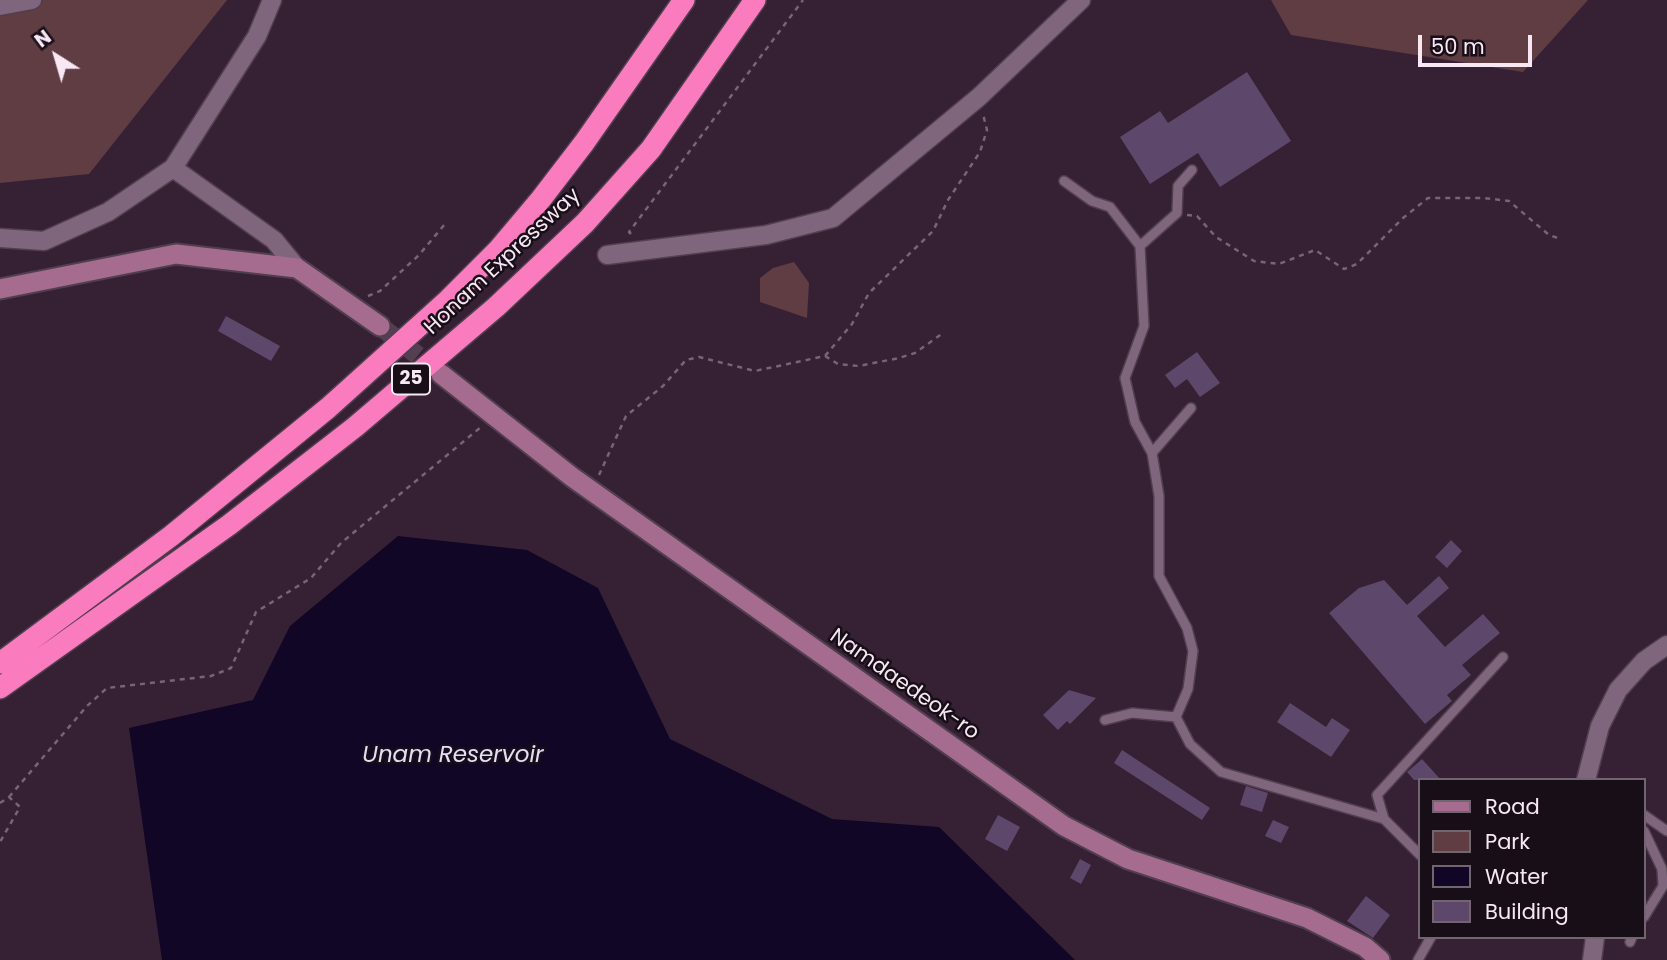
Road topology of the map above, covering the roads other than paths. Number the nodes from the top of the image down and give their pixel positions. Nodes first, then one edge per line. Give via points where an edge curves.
1 (32, 0) edge
2 (272, 0) edge
3 (684, 0) edge
4 (755, 0) edge
5 (1081, 0) edge
6 (0, 6) edge
7 (173, 168) junction
8 (1192, 170) dead end
9 (1065, 181) dead end
10 (0, 238) edge
11 (1140, 246) junction
12 (607, 255) dead end
13 (297, 268) junction
14 (0, 289) edge
15 (380, 326) tunnel mouth
16 (441, 374) tunnel mouth
17 (1191, 408) dead end
18 (1152, 453) junction
19 (1667, 645) edge
20 (1503, 657) dead end
21 (0, 663) edge
22 (0, 688) edge
23 (1176, 717) junction
24 (1105, 720) dead end
25 (1587, 778) edge
26 (1646, 816) edge
27 (1384, 819) junction
28 (1667, 831) edge
29 (1646, 835) edge
30 (1418, 853) edge
31 (1646, 914) edge
32 (1430, 939) edge
33 (1595, 939) edge
34 (1380, 960) edge
35 (1418, 960) edge
36 (1592, 960) edge

1 - 6 street
2 - 7 street via 257,36
3 - 21 highway, Honam Expressway / 25 via 541,199 448,300 328,408 171,536
4 - 22 highway, Honam Expressway / 25 via 651,149 585,223 496,307 271,492
5 - 12 street via 979,97 834,218 766,235
7 - 10 street via 108,212 44,241
7 - 13 street via 274,240
8 - 11 lane via 1178,186 1177,214
9 - 11 lane via 1092,201 1110,207
11 - 18 lane via 1144,326 1125,378 1135,422
13 - 14 main road via 176,254
13 - 15 main road
16 - 34 main road, Namdaedeok-ro via 591,491 1063,826 1128,859 1307,918 1365,947
17 - 18 lane
18 - 23 lane via 1159,495 1159,576 1194,651 1188,689
19 - 25 street via 1644,661 1618,690 1600,726
20 - 27 lane via 1377,795
23 - 24 lane via 1132,713
23 - 27 lane via 1190,744 1221,772
26 - 28 lane
27 - 30 lane
29 - 31 lane via 1662,869 1663,886
32 - 35 lane
33 - 36 street

